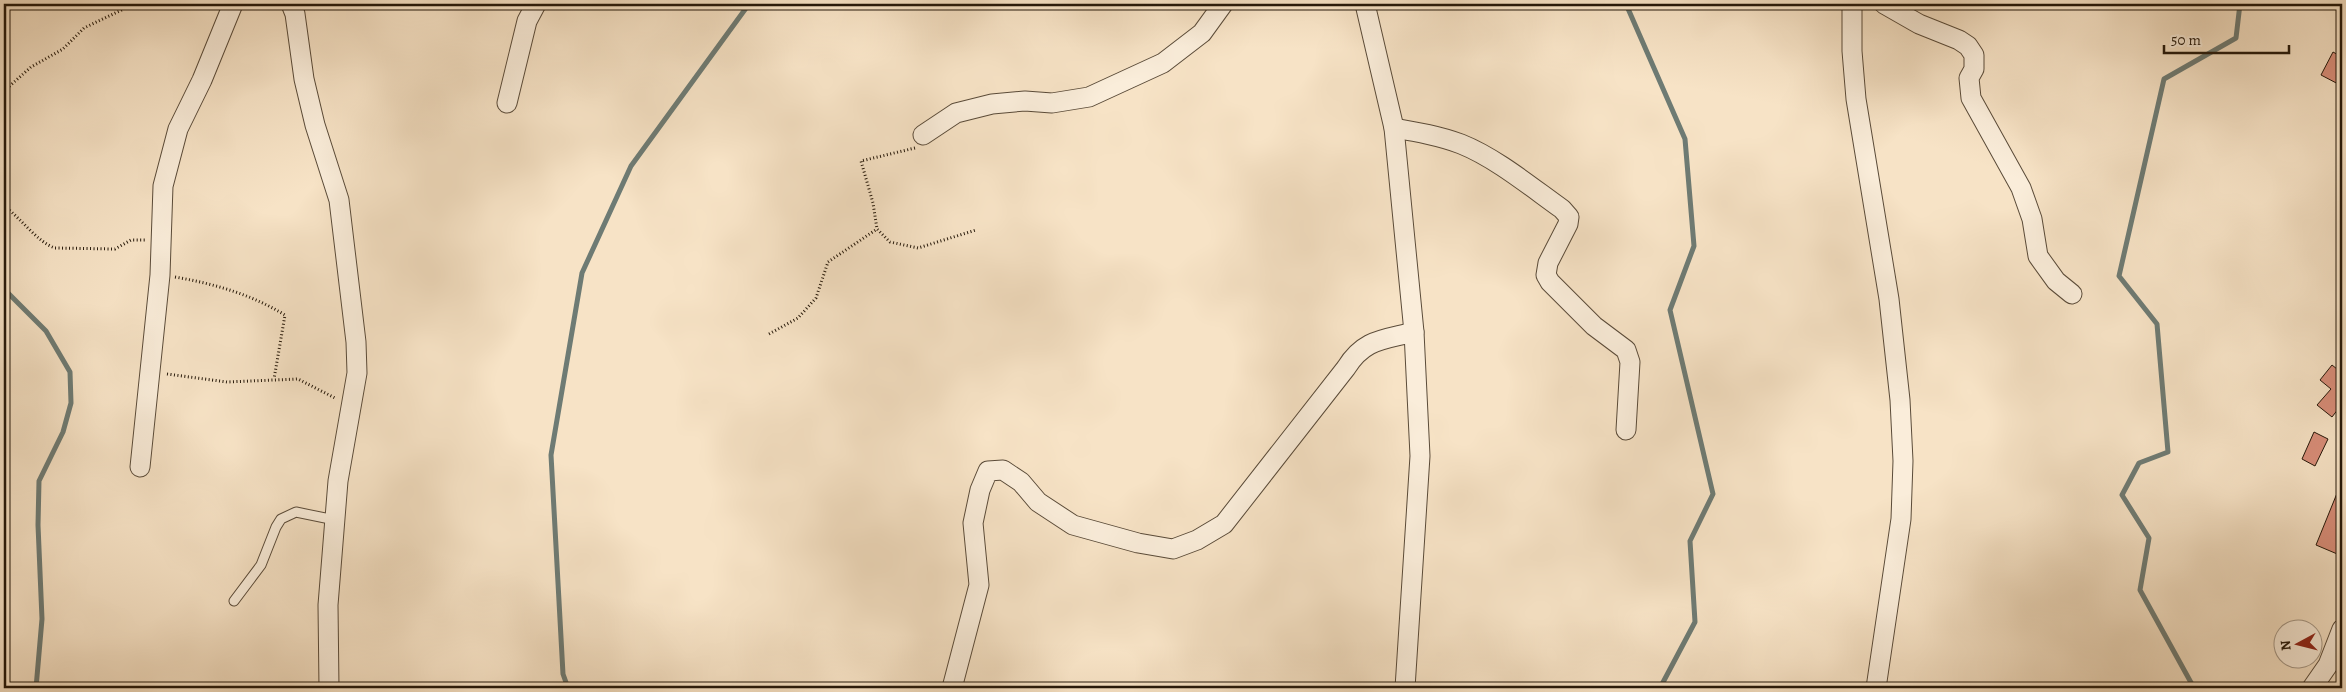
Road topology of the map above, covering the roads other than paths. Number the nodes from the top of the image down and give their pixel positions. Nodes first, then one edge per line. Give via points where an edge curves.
1 (233, 4) edge
2 (291, 4) edge
3 (536, 4) edge
4 (1223, 4) edge
5 (1365, 4) edge
6 (1852, 4) edge
7 (1884, 4) edge
8 (507, 103) dead end
9 (1394, 128) junction
10 (923, 135) road end
11 (2072, 294) dead end
12 (1414, 332) junction
13 (1626, 430) dead end
14 (140, 468) dead end
15 (335, 520) junction
16 (234, 601) dead end
17 (2342, 630) edge
18 (329, 688) edge
19 (952, 688) edge
20 (1405, 688) edge
21 (1876, 688) edge
22 (2312, 688) edge

1 - 14 street via 178,129 163,186 160,274
2 - 15 street via 315,125 339,200 356,342 357,373 338,481
3 - 8 street via 527,21
4 - 10 street via 1202,33 1163,63 1089,97 1052,103 992,104 956,113
5 - 9 street
6 - 21 street via 1856,99 1889,299 1902,453 1901,519
7 - 11 street via 1919,24 1959,40 1974,55 1974,69 1969,78 1971,98 2021,188 2032,219 2038,256 2056,281
9 - 12 street
9 - 13 street via 1463,144 1502,167 1569,217 1548,263 1546,275 1594,326 1626,350 1630,362
12 - 19 street via 1370,343 1355,354 1224,524 1173,549 1073,525 1038,502 1021,482 1003,470 988,471 973,523 979,585
12 - 20 street via 1420,456
15 - 16 lane via 296,512 281,519 261,565
15 - 18 street via 328,605
17 - 22 street via 2328,665

